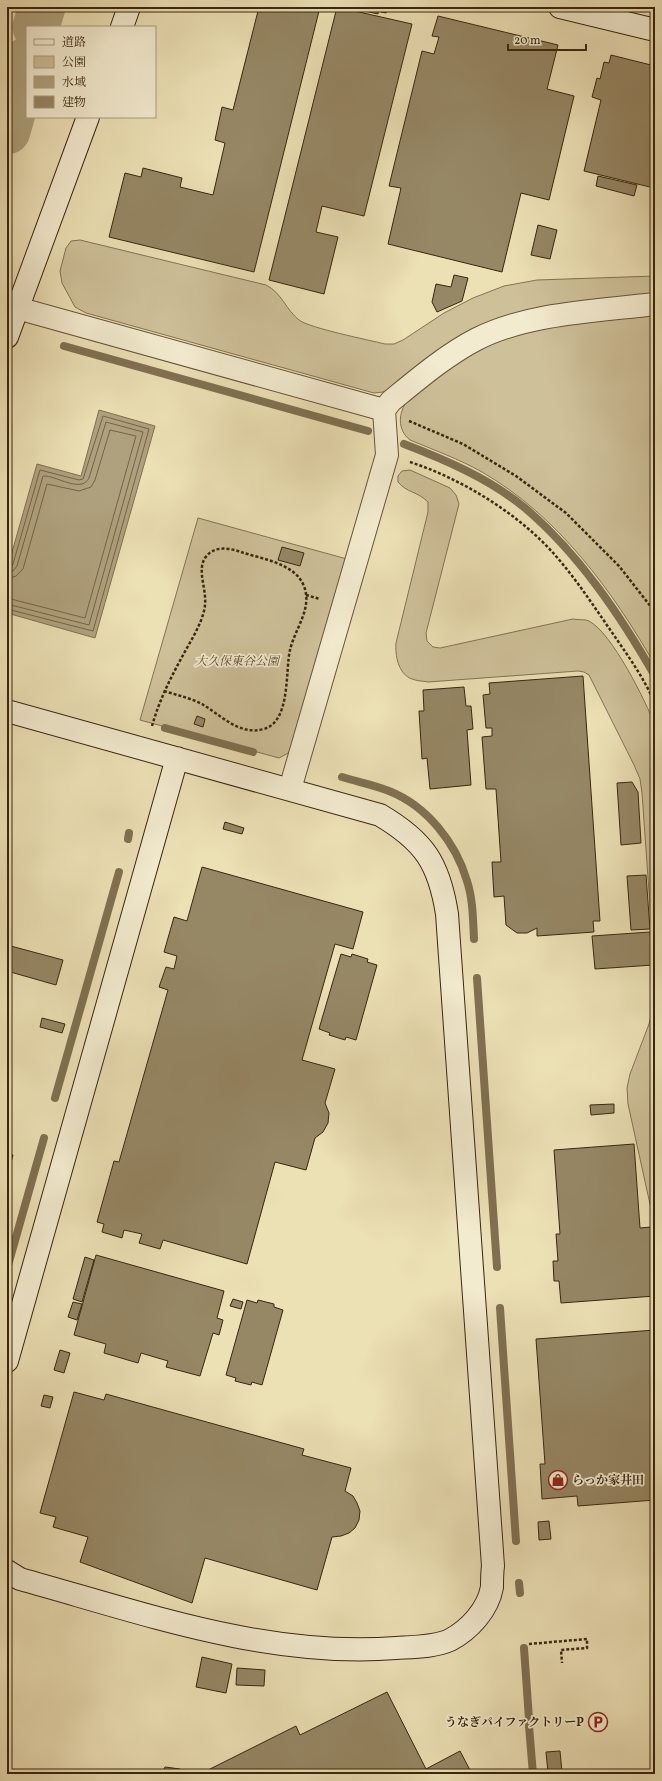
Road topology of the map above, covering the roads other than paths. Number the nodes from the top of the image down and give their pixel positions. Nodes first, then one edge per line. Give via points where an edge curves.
1 (129, 7) edge
2 (560, 7) edge
3 (122, 26) edge
4 (655, 30) edge
5 (88, 118) edge
6 (655, 304) edge
7 (17, 308) junction
8 (7, 337) edge
9 (384, 410) junction
10 (7, 711) edge
11 (177, 758) junction
12 (290, 789) junction
13 (7, 1361) edge
14 (7, 1571) edge

1 - 3 street
2 - 4 street
5 - 7 street
6 - 9 street via 528,320 502,328 454,353 391,401
7 - 8 street
7 - 9 street
9 - 12 street via 387,455
10 - 11 street
11 - 12 street
11 - 13 street
12 - 14 street via 380,815 402,828 420,844 434,865 443,889 447,914 493,1566 492,1589 483,1609 469,1627 449,1640 424,1646 374,1650 324,1649 274,1644 225,1635 20,1579

